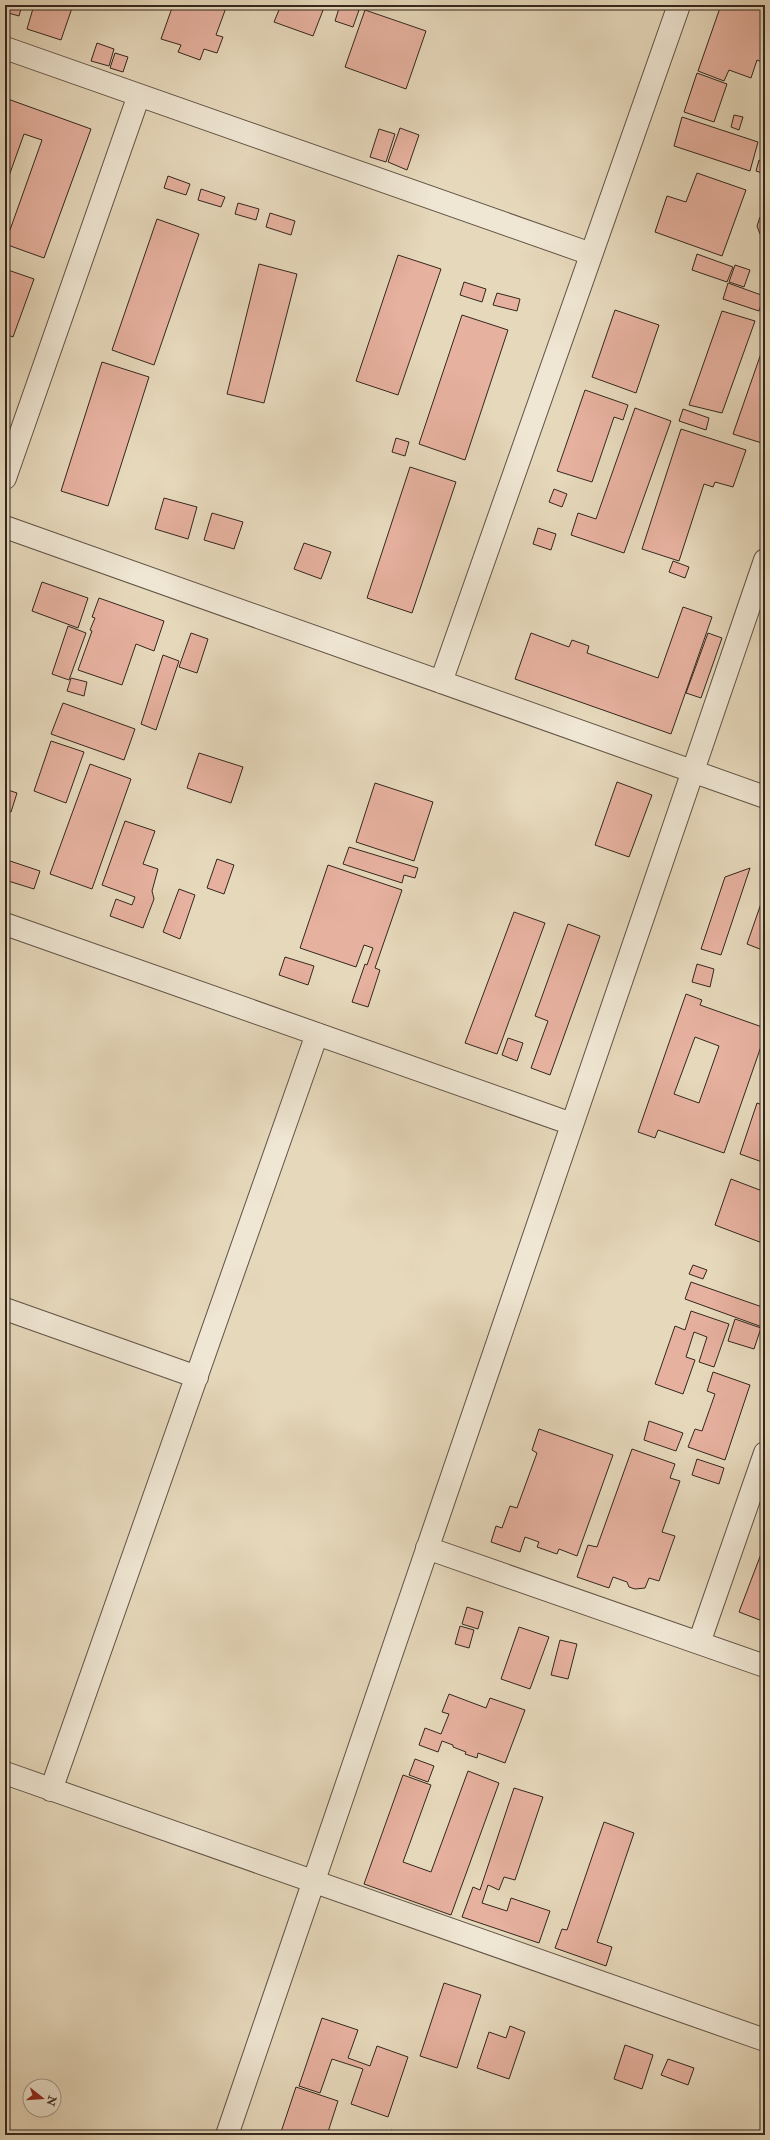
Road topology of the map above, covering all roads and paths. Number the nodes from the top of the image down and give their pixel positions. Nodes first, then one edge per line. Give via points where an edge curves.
1 (679, 5) edge
2 (5, 48) edge
3 (139, 95) junction
4 (591, 254) junction
5 (5, 478) edge
6 (5, 527) edge
7 (765, 560) edge
8 (441, 682) junction
9 (693, 772) junction
10 (765, 797) edge
11 (5, 924) edge
12 (317, 1034) junction
13 (572, 1124) junction
14 (5, 1309) edge
15 (197, 1377) junction
16 (765, 1453) edge
17 (427, 1548) junction
18 (698, 1643) junction
19 (765, 1666) edge
20 (5, 1773) edge
21 (51, 1790) junction
22 (313, 1882) junction
23 (765, 2040) edge
24 (227, 2135) edge

1 - 4 street
2 - 3 street
3 - 4 street
3 - 5 street
4 - 8 street
6 - 8 street
7 - 9 street
8 - 9 street
9 - 10 street
9 - 13 street
11 - 12 street
12 - 13 street
12 - 15 street
13 - 17 street
14 - 15 street
15 - 21 street
16 - 18 street
17 - 18 street
17 - 22 street
18 - 19 street
20 - 21 street
21 - 22 street
22 - 23 street
22 - 24 street

